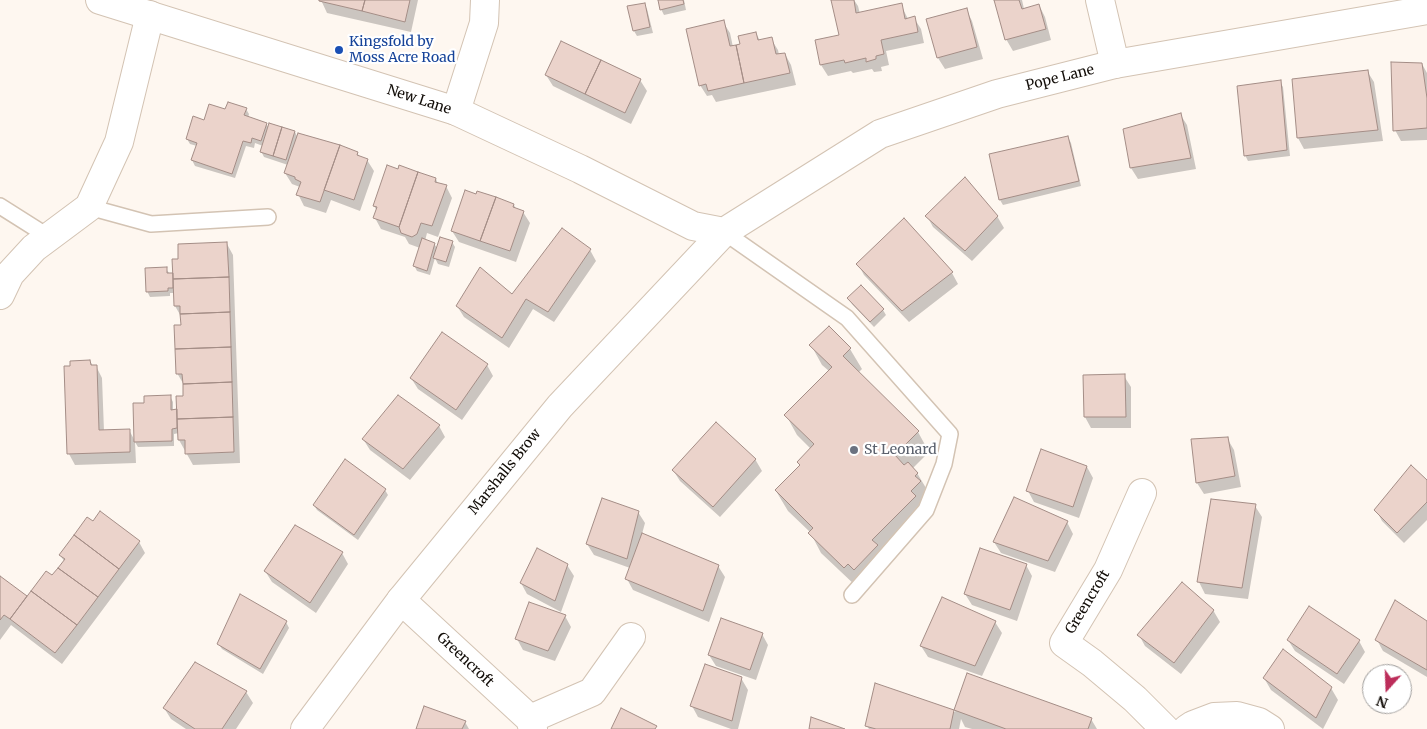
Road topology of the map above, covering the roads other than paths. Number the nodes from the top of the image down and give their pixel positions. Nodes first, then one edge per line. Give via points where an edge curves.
1 (100, 0) edge
2 (485, 0) edge
3 (1100, 0) edge
4 (1427, 10) edge
5 (150, 15) junction
6 (1115, 64) junction
7 (456, 111) junction
8 (0, 206) edge
9 (89, 207) junction
10 (268, 217) dead end
11 (724, 232) junction
12 (49, 237) junction
13 (0, 295) edge
14 (1142, 492) dead end
15 (852, 595) dead end
16 (401, 600) junction
17 (631, 637) dead end
18 (532, 724) edge
19 (305, 729) edge
20 (1165, 729) edge
21 (1187, 729) edge
22 (1270, 729) edge

1 - 5 street, New Lane
2 - 7 street via 484,23
3 - 6 street
4 - 6 street, Pope Lane
5 - 7 street, New Lane
5 - 9 street via 119,142
6 - 11 street, Pope Lane via 997,94 880,134
7 - 11 street, New Lane via 580,168 694,226
8 - 12 lane
9 - 10 lane via 151,224
9 - 12 street
11 - 15 lane via 847,318 950,434 944,464 926,510
11 - 16 street, Marshalls Brow via 560,406
12 - 13 street via 10,274
14 - 20 street, Greencroft via 1108,570 1064,643 1135,699
16 - 18 street, Greencroft
16 - 19 street, Marshalls Brow
17 - 18 street, Greencroft via 592,692
21 - 22 street via 1214,717 1237,716

